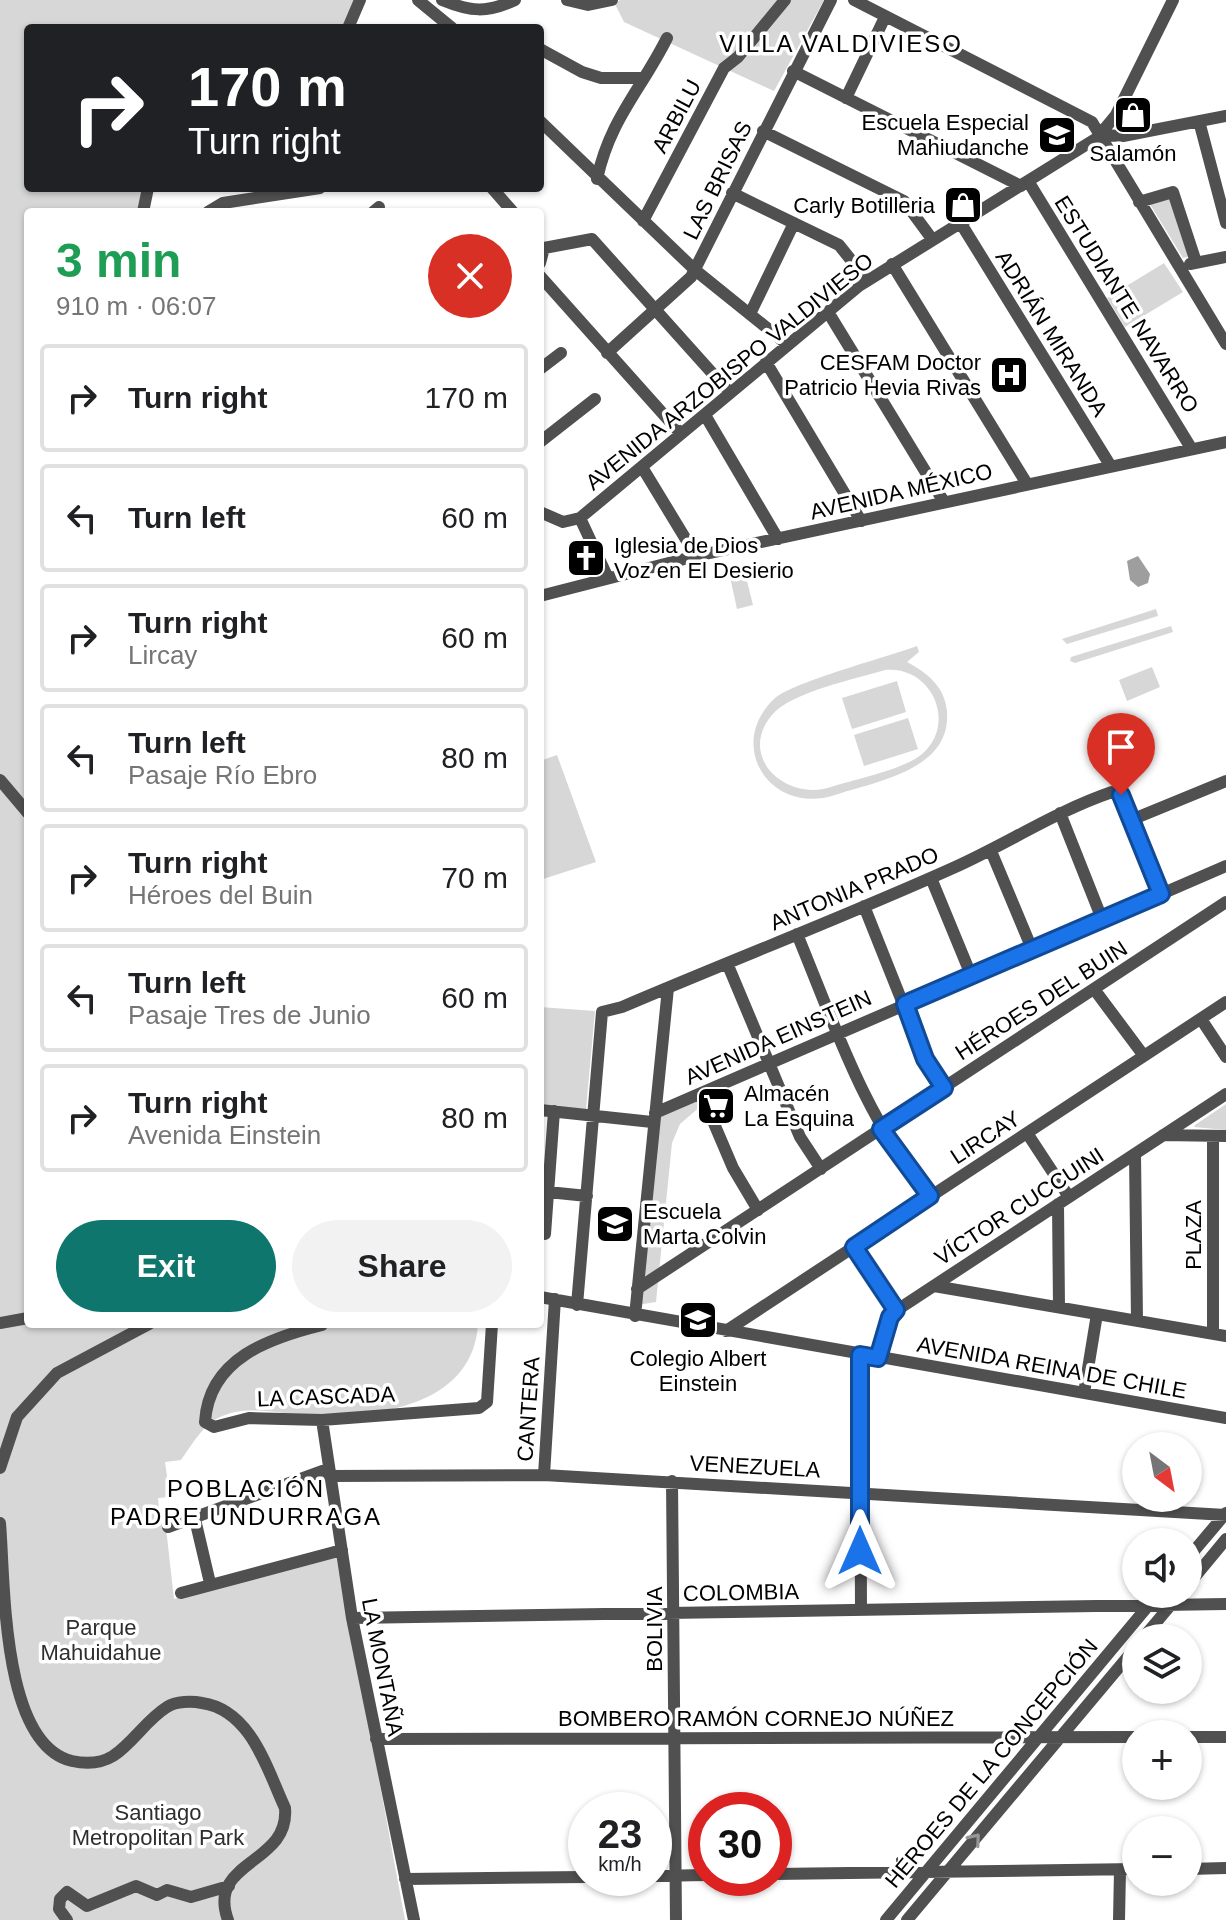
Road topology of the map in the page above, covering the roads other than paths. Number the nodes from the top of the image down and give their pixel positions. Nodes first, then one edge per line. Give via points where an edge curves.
1 (360, 0) edge
2 (418, 0) edge
3 (442, 0) edge
4 (515, 0) edge
5 (567, 0) edge
6 (612, 0) edge
7 (785, 0) edge
8 (831, 0) edge
9 (854, 0) edge
10 (1173, 0) edge
11 (885, 17) junction
12 (350, 24) edge
13 (447, 24) edge
14 (667, 38) dead end
15 (544, 51) edge
16 (793, 71) junction
17 (644, 78) junction
18 (846, 98) junction
19 (1226, 116) edge
20 (1199, 121) junction
21 (544, 125) edge
22 (763, 131) junction
23 (1101, 135) junction
24 (597, 179) junction
25 (1024, 184) junction
26 (294, 192) edge
27 (496, 192) edge
28 (732, 193) junction
29 (1139, 202) junction
30 (215, 208) edge
31 (510, 208) edge
32 (643, 221) junction
33 (960, 222) junction
34 (794, 223) junction
35 (1226, 223) edge
36 (932, 239) junction
37 (544, 245) edge
38 (1226, 257) edge
39 (1196, 262) junction
40 (892, 264) junction
41 (1179, 268) junction
42 (695, 270) junction
43 (867, 280) junction
44 (544, 281) edge
45 (655, 309) junction
46 (828, 312) junction
47 (750, 314) junction
48 (1226, 344) edge
49 (788, 345) junction
50 (561, 353) dead end
51 (607, 353) junction
52 (766, 362) junction
53 (544, 366) edge
54 (730, 393) junction
55 (595, 399) dead end
56 (705, 415) junction
57 (681, 434) junction
58 (544, 439) edge
59 (1226, 442) edge
60 (1191, 448) junction
61 (1110, 465) junction
62 (642, 467) junction
63 (1027, 484) junction
64 (944, 502) junction
65 (544, 515) edge
66 (580, 518) junction
67 (861, 521) junction
68 (778, 539) junction
69 (696, 556) junction
70 (608, 578) junction
71 (544, 595) edge
72 (0, 780) edge
73 (1226, 781) edge
74 (24, 808) edge
75 (1060, 813) junction
76 (1131, 820) junction
77 (991, 851) junction
78 (1226, 866) edge
79 (931, 878) junction
80 (1161, 894) junction
81 (1226, 902) edge
82 (864, 906) junction
83 (1102, 919) junction
84 (797, 934) junction
85 (1032, 949) junction
86 (727, 963) junction
87 (971, 975) junction
88 (668, 988) junction
89 (1094, 989) junction
90 (1226, 1002) edge
91 (905, 1004) junction
92 (1201, 1019) junction
93 (837, 1033) junction
94 (1144, 1056) junction
95 (1226, 1057) edge
96 (771, 1063) junction
97 (944, 1088) junction
98 (701, 1093) junction
99 (1226, 1094) edge
100 (544, 1110) edge
101 (554, 1111) junction
102 (593, 1114) junction
103 (654, 1117) junction
104 (881, 1129) junction
105 (1027, 1133) junction
106 (1163, 1135) junction
107 (1219, 1136) edge
108 (1135, 1154) junction
109 (821, 1169) junction
110 (548, 1192) junction
111 (587, 1196) junction
112 (930, 1196) junction
113 (1064, 1200) junction
114 (758, 1210) junction
115 (545, 1234) dead end
116 (854, 1247) junction
117 (934, 1286) junction
118 (637, 1289) junction
119 (544, 1298) edge
120 (555, 1299) junction
121 (577, 1305) junction
122 (1059, 1307) junction
123 (896, 1310) junction
124 (1097, 1314) junction
125 (635, 1316) junction
126 (24, 1319) edge
127 (1137, 1320) junction
128 (0, 1323) edge
129 (141, 1328) edge
130 (310, 1328) edge
131 (492, 1328) edge
132 (726, 1331) junction
133 (1220, 1335) edge
134 (860, 1355) junction
135 (878, 1358) junction
136 (1084, 1393) junction
137 (1226, 1418) edge
138 (322, 1420) junction
139 (0, 1468) edge
140 (328, 1473) junction
141 (544, 1475) junction
142 (672, 1481) junction
143 (860, 1492) junction
144 (1226, 1514) edge
145 (194, 1515) junction
146 (0, 1523) edge
147 (168, 1527) dead end
148 (1226, 1539) edge
149 (1202, 1542) edge
150 (342, 1550) junction
151 (1202, 1568) edge
152 (210, 1583) junction
153 (181, 1593) dead end
154 (1202, 1604) edge
155 (1226, 1604) edge
156 (1122, 1605) edge
157 (1146, 1608) edge
158 (1168, 1608) edge
159 (861, 1610) junction
160 (674, 1613) junction
161 (352, 1618) junction
162 (1155, 1624) edge
163 (1122, 1664) edge
164 (1039, 1737) junction
165 (1060, 1737) junction
166 (1122, 1737) edge
167 (1202, 1737) edge
168 (1226, 1737) edge
169 (675, 1738) junction
170 (376, 1739) junction
171 (1226, 1868) edge
172 (1202, 1869) edge
173 (1120, 1870) joint
174 (947, 1872) junction
175 (925, 1873) junction
176 (792, 1874) edge
177 (672, 1875) edge
178 (676, 1875) junction
179 (688, 1875) edge
180 (568, 1877) edge
181 (405, 1879) junction
182 (229, 1886) junction
183 (67, 1920) edge
184 (228, 1920) edge
185 (414, 1920) edge
186 (676, 1920) edge
187 (886, 1920) edge
188 (907, 1920) edge
189 (1119, 1920) edge

1 - 12 street
2 - 13 street
3 - 4 street via 475,12
5 - 6 street via 588,5
7 - 32 street, ARBILU via 724,68
8 - 16 street, LAS BRISAS
9 - 11 street
10 - 23 street, AVENIDA ARZOBISPO VALDIVIESO
11 - 18 street
11 - 23 street via 1083,115
14 - 17 street
15 - 17 street via 601,78
16 - 18 street
16 - 22 street, LAS BRISAS
17 - 24 street via 614,125
18 - 25 street
19 - 20 street
20 - 23 street via 1123,136
20 - 35 street
21 - 24 street
22 - 28 street, LAS BRISAS
22 - 36 street via 904,201
23 - 25 street, AVENIDA ARZOBISPO VALDIVIESO
23 - 29 street
24 - 32 street
25 - 33 street, AVENIDA ARZOBISPO VALDIVIESO
25 - 60 street, ESTUDIANTE NAVARRO
26 - 30 street
27 - 31 street
28 - 34 street
28 - 42 street, LAS BRISAS
29 - 39 street via 1173,192
29 - 41 street
32 - 42 street
33 - 36 street, AVENIDA ARZOBISPO VALDIVIESO
33 - 61 street, ADRIÁN MIRANDA
34 - 43 street via 839,245
34 - 47 street
36 - 40 street, AVENIDA ARZOBISPO VALDIVIESO
37 - 45 street via 590,238
38 - 39 street
39 - 41 street
40 - 43 street, AVENIDA ARZOBISPO VALDIVIESO
40 - 63 street
41 - 48 street
42 - 45 street, LAS BRISAS
42 - 47 street
43 - 46 street, AVENIDA ARZOBISPO VALDIVIESO
44 - 51 street
45 - 51 street, LAS BRISAS
45 - 54 street
46 - 49 street, AVENIDA ARZOBISPO VALDIVIESO
46 - 64 street
47 - 49 street
49 - 52 street, AVENIDA ARZOBISPO VALDIVIESO
50 - 53 street
51 - 57 street
52 - 54 street, AVENIDA ARZOBISPO VALDIVIESO
52 - 67 street
54 - 56 street, AVENIDA ARZOBISPO VALDIVIESO
55 - 58 street
56 - 57 street, AVENIDA ARZOBISPO VALDIVIESO
56 - 68 street
57 - 62 street, AVENIDA ARZOBISPO VALDIVIESO
59 - 60 street, AVENIDA MÉXICO
60 - 61 street, AVENIDA MÉXICO
61 - 63 street, AVENIDA MÉXICO
62 - 66 street, AVENIDA ARZOBISPO VALDIVIESO
62 - 69 street
63 - 64 street, AVENIDA MÉXICO
64 - 67 street, AVENIDA MÉXICO
65 - 66 street via 563,522
66 - 70 street
67 - 68 street, AVENIDA MÉXICO
68 - 69 street, AVENIDA MÉXICO
69 - 70 street, AVENIDA MÉXICO
70 - 71 street, AVENIDA MÉXICO
72 - 74 street
73 - 76 street
75 - 76 street, ANTONIA PRADO via 1117,792
75 - 77 street, ANTONIA PRADO
75 - 83 street
76 - 80 street
77 - 79 street, ANTONIA PRADO
77 - 85 street
78 - 80 street, AVENIDA EINSTEIN
79 - 82 street, ANTONIA PRADO
79 - 87 street
80 - 83 street, AVENIDA EINSTEIN
81 - 89 street, HÉROES DEL BUIN
82 - 84 street, ANTONIA PRADO
82 - 91 street
83 - 85 street, AVENIDA EINSTEIN
84 - 86 street, ANTONIA PRADO
84 - 93 street
85 - 87 street, AVENIDA EINSTEIN
86 - 88 street, ANTONIA PRADO
86 - 96 street
87 - 91 street, AVENIDA EINSTEIN
88 - 102 street, ANTONIA PRADO via 602,1012
88 - 103 street, AVENIDA EINSTEIN
89 - 94 street
89 - 97 street, HÉROES DEL BUIN
90 - 92 street, LIRCAY
91 - 93 street, AVENIDA EINSTEIN
91 - 97 street via 925,1059
92 - 94 street, LIRCAY
92 - 95 street
93 - 96 street, AVENIDA EINSTEIN
93 - 104 street
94 - 105 street, LIRCAY
96 - 98 street, AVENIDA EINSTEIN
96 - 109 street via 800,1137
97 - 104 street, HÉROES DEL BUIN
98 - 103 street, AVENIDA EINSTEIN
98 - 114 street via 733,1168
99 - 106 street, VÍCTOR CUCCUINI
100 - 101 street
101 - 102 street
101 - 110 street
102 - 103 street
102 - 111 street
103 - 118 street, AVENIDA EINSTEIN
104 - 109 street, HÉROES DEL BUIN
104 - 112 street
105 - 112 street, LIRCAY
105 - 113 street
106 - 107 street
106 - 108 street, VÍCTOR CUCCUINI
107 - 133 street, PLAZA
108 - 113 street, VÍCTOR CUCCUINI
108 - 127 street
109 - 114 street, HÉROES DEL BUIN
110 - 111 street
110 - 115 street
111 - 121 street
112 - 116 street, LIRCAY
113 - 117 street, VÍCTOR CUCCUINI
113 - 122 street
114 - 118 street, HÉROES DEL BUIN
116 - 123 street
116 - 132 street, LIRCAY
117 - 122 street
117 - 123 street, VÍCTOR CUCCUINI
118 - 125 street, AVENIDA EINSTEIN
119 - 120 street, AVENIDA REINA DE CHILE
120 - 121 street, AVENIDA REINA DE CHILE
120 - 141 street, CANTERA
121 - 125 street, AVENIDA REINA DE CHILE
122 - 124 street
123 - 135 street
124 - 127 street
124 - 136 street
125 - 132 street, AVENIDA REINA DE CHILE
126 - 128 street
127 - 133 street
129 - 139 street via 57,1373 17,1417
130 - 138 street, LA CASCADA via 237,1357 206,1408 205,1422 214,1427 249,1418
131 - 138 street, LA CASCADA via 485,1406
132 - 134 street, AVENIDA REINA DE CHILE
134 - 135 street, AVENIDA REINA DE CHILE
134 - 143 street
135 - 136 street, AVENIDA REINA DE CHILE
136 - 137 street, AVENIDA REINA DE CHILE
138 - 140 street, LA MONTAÑA
140 - 141 street, VENEZUELA
140 - 145 street, VENEZUELA
140 - 150 street, LA MONTAÑA
141 - 142 street, VENEZUELA
142 - 143 street, VENEZUELA
142 - 160 street, BOLIVIA
143 - 144 street, VENEZUELA
143 - 159 street
144 - 149 street
145 - 147 street, VENEZUELA
145 - 152 street
146 - 182 street via 13,1667 27,1716 43,1746 65,1759 96,1763 115,1755 170,1705 193,1701 227,1711 254,1742 286,1820 275,1845 237,1871
148 - 151 street
150 - 152 street
150 - 161 street, LA MONTAÑA
152 - 153 street
154 - 155 street, COLOMBIA
156 - 159 street, COLOMBIA
157 - 164 street, HÉROES DE LA CONCEPCIÓN
158 - 162 street
159 - 160 street, COLOMBIA
160 - 161 street, COLOMBIA
160 - 169 street, BOLIVIA
161 - 170 street, LA MONTAÑA
163 - 165 street, HÉROES DE LA CONCEPCIÓN
164 - 165 street, BOMBERO RAMÓN CORNEJO NÚÑEZ
164 - 169 street, BOMBERO RAMÓN CORNEJO NÚÑEZ
164 - 175 street, HÉROES DE LA CONCEPCIÓN
165 - 166 street, BOMBERO RAMÓN CORNEJO NÚÑEZ
174 -> 165 street, HÉROES DE LA CONCEPCIÓN
167 - 168 street
169 - 170 street, BOMBERO RAMÓN CORNEJO NÚÑEZ
169 - 178 street, BOLIVIA
170 - 181 street, LA MONTAÑA
171 - 172 street
173 - 174 street
173 - 189 street
174 - 175 street
174 - 188 street, HÉROES DE LA CONCEPCIÓN
175 - 176 street
175 - 187 street, HÉROES DE LA CONCEPCIÓN
177 - 178 street
178 - 179 street
178 - 186 street, BOLIVIA
180 - 181 street
181 - 185 street, LA MONTAÑA
182 - 183 street via 191,1897 167,1890 157,1895 136,1886 87,1906 67,1892 59,1909
182 - 184 street

